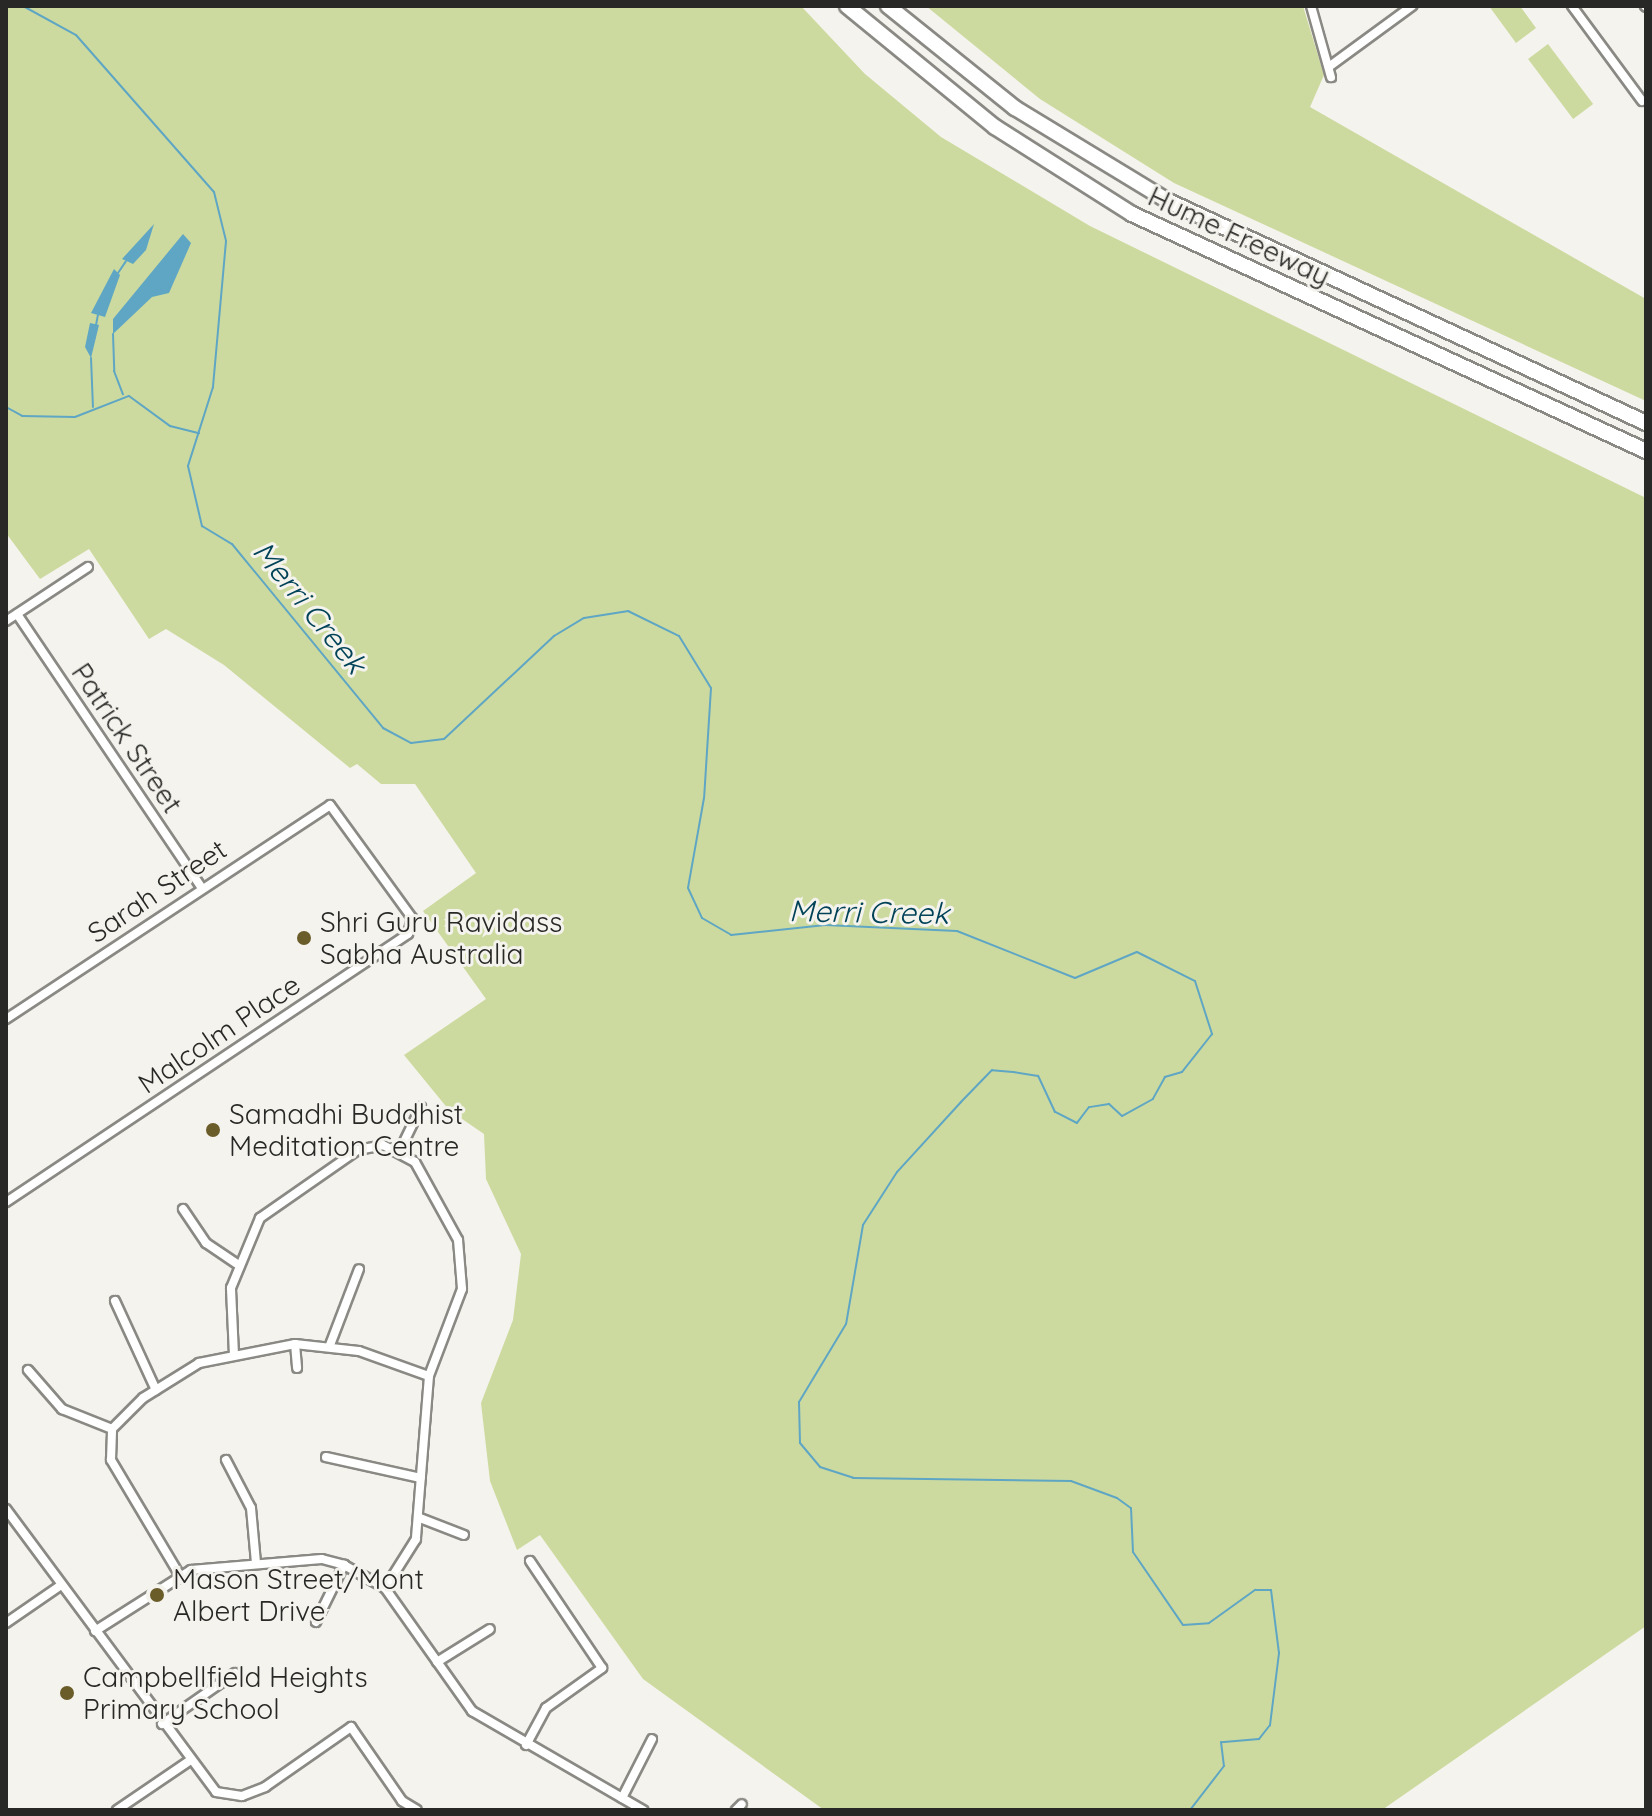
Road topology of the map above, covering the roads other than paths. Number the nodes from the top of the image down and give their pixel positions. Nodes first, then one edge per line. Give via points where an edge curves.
1 (847, 6) edge
2 (888, 6) edge
3 (1311, 6) edge
4 (1412, 6) edge
5 (1572, 6) edge
6 (1330, 66) junction
7 (1331, 77) dead end
8 (1642, 101) dead end
9 (1646, 423) edge
10 (1646, 451) edge
11 (88, 567) dead end
12 (17, 614) junction
13 (6, 621) edge
14 (335, 807) joint
15 (201, 887) junction
16 (6, 1019) edge
17 (421, 1107) dead end
18 (400, 1150) junction
19 (6, 1202) edge
20 (183, 1209) dead end
21 (236, 1263) junction
22 (359, 1269) dead end
23 (115, 1301) dead end
24 (295, 1344) junction
25 (330, 1345) junction
26 (234, 1355) junction
27 (297, 1368) dead end
28 (28, 1370) dead end
29 (429, 1376) junction
30 (156, 1390) junction
31 (112, 1429) junction
32 (326, 1457) dead end
33 (226, 1460) dead end
34 (421, 1478) junction
35 (6, 1509) edge
36 (420, 1518) junction
37 (464, 1535) dead end
38 (530, 1561) dead end
39 (256, 1563) junction
40 (344, 1565) junction
41 (179, 1574) junction
42 (61, 1585) junction
43 (385, 1588) junction
44 (316, 1622) dead end
45 (6, 1623) edge
46 (490, 1629) dead end
47 (95, 1631) junction
48 (437, 1662) junction
49 (235, 1673) dead end
50 (162, 1724) junction
51 (652, 1739) dead end
52 (526, 1745) junction
53 (189, 1761) junction
54 (622, 1798) junction
55 (117, 1810) edge
56 (417, 1810) edge
57 (643, 1810) edge

1 - 10 highway, Hume Freeway via 995,127 1132,214
2 - 9 highway, Hume Freeway via 1015,108 1168,201
3 - 6 street
4 - 6 street
5 - 8 street
6 - 7 street
11 - 12 street
12 - 13 street
12 - 15 street, Patrick Street
14 - 15 street, Sarah Street via 323,807
14 - 19 street, Malcolm Place via 412,918 408,934
15 - 16 street, Sarah Street
17 - 18 street
18 - 21 street via 358,1150 269,1210
18 - 29 street via 425,1177 463,1262 459,1303
20 - 21 street via 206,1243
21 - 26 street
22 - 25 street
23 - 30 street
24 - 25 street
24 - 26 street
24 - 27 street
25 - 29 street
26 - 30 street via 199,1363
28 - 31 street via 62,1409
29 - 34 street
30 - 31 street
31 - 41 street via 111,1460
32 - 34 street
33 - 39 street via 251,1508
34 - 36 street
35 - 42 street
36 - 37 street
36 - 43 street via 416,1539
38 - 52 street via 602,1668 546,1708
39 - 40 street
39 - 41 street
40 - 43 street
40 - 44 street
41 - 47 street
42 - 45 street
42 - 47 street
43 - 48 street
46 - 48 street
47 - 50 street
48 - 52 street via 472,1711
49 - 50 street
50 - 53 street
51 - 54 street
52 - 54 street
53 - 55 street
53 - 56 street via 216,1792 242,1796 351,1727 402,1801
54 - 57 street

